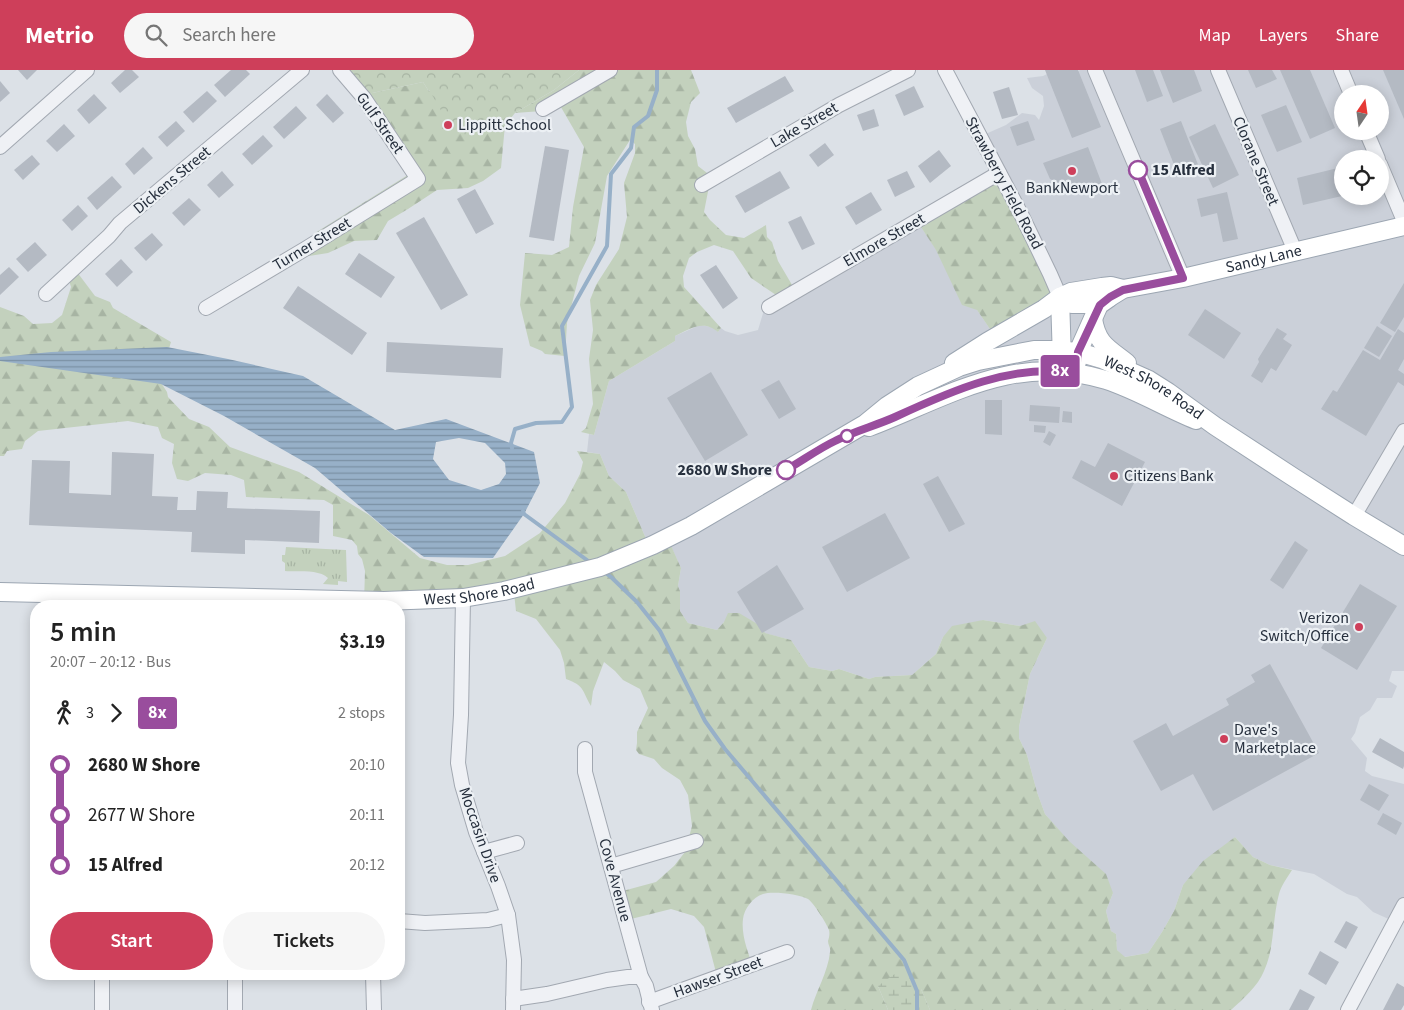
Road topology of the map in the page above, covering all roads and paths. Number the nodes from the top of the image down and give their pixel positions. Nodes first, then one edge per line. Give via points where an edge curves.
1 (87, 70) edge
2 (302, 70) edge
3 (340, 70) edge
4 (610, 70) edge
5 (908, 70) edge
6 (945, 70) edge
7 (1095, 70) edge
8 (1218, 70) edge
9 (1341, 70) edge
10 (1347, 85) edge
11 (543, 109) dead end
12 (0, 147) edge
13 (999, 173) junction
14 (418, 179) joint
15 (702, 185) dead end
16 (1389, 185) edge
17 (1404, 221) edge
18 (1404, 226) edge
19 (1295, 251) junction
20 (1183, 278) junction
21 (1117, 293) junction
22 (46, 294) dead end
23 (1060, 297) junction
24 (769, 307) dead end
25 (206, 308) dead end
26 (1093, 319) junction
27 (1070, 351) junction
28 (1069, 372) junction
29 (1149, 380) junction
30 (928, 381) junction
31 (1223, 431) junction
32 (1404, 431) edge
33 (834, 441) junction
34 (1354, 516) junction
35 (1404, 546) edge
36 (0, 592) edge
37 (463, 598) junction
38 (99, 600) edge
39 (405, 600) edge
40 (585, 749) dead end
41 (696, 841) dead end
42 (518, 843) dead end
43 (484, 852) junction
44 (611, 866) junction
45 (1404, 905) edge
46 (508, 916) junction
47 (405, 921) edge
48 (787, 952) dead end
49 (641, 977) junction
50 (102, 980) edge
51 (235, 980) edge
52 (373, 980) edge
53 (513, 1004) edge
54 (651, 1006) edge
55 (102, 1010) edge
56 (234, 1010) edge
57 (374, 1010) edge
58 (1348, 1010) edge

1 - 12 street
2 - 22 street, Dickens Street via 120,223
3 - 14 street, Gulf Street via 364,98
4 - 11 street
5 - 15 street, Lake Street via 839,105
6 - 13 street, Strawberry Field Road
7 - 20 street
8 - 19 street, Clorane Street
9 - 10 street
13 - 23 street, Strawberry Field Road
13 - 24 street, Elmore Street
14 - 25 street, Turner Street
16 - 17 street
18 - 19 main road, Sandy Lane
19 - 20 main road, Sandy Lane
20 - 21 main road, Sandy Lane
21 - 23 main road, Sandy Lane via 1111,286 1071,292
21 - 26 main road via 1100,305
23 - 27 main road
23 - 30 main road, Sandy Lane
26 - 27 main road
26 - 29 main road via 1095,331 1105,346
27 - 28 main road
27 - 29 main road, West Shore Road via 1102,360
27 - 30 main road, West Shore Road via 1034,350 978,361
28 - 31 main road, West Shore Road via 1122,386
28 - 33 main road, West Shore Road via 1020,373 994,378
29 - 31 main road, West Shore Road
30 - 33 main road, West Shore Road
31 - 34 main road, West Shore Road
32 - 34 street
33 - 37 main road, West Shore Road via 691,526 634,553 600,567 504,592
34 - 35 main road, West Shore Road
36 - 38 main road, West Shore Road
37 - 39 main road, West Shore Road
37 - 43 street, Moccasin Drive via 458,763
40 - 44 street, Cove Avenue via 585,772
41 - 44 street
42 - 43 street
43 - 46 street, Moccasin Drive
44 - 49 street, Cove Avenue
45 - 58 street
46 - 47 street via 488,920
46 - 53 street, Moccasin Drive via 514,960
48 - 54 street, Hawser Street
49 - 53 street via 606,980
49 - 54 street, Cove Avenue
50 - 55 street
51 - 56 street
52 - 57 street

